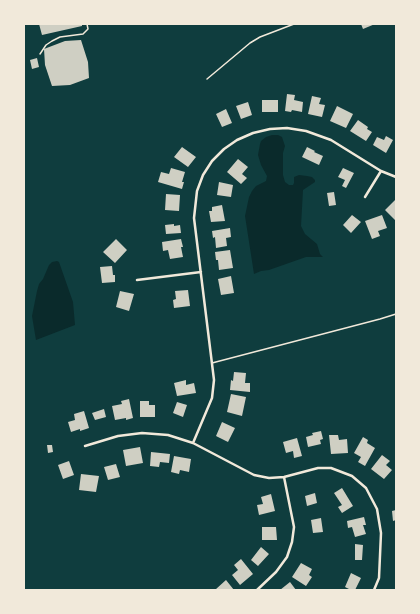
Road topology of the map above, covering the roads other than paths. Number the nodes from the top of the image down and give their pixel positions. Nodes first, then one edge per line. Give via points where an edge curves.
1 (87, 24) edge
2 (294, 24) edge
3 (40, 54) dead end
4 (207, 79) dead end
5 (381, 171) junction
6 (396, 178) edge
7 (365, 197) dead end
8 (201, 272) junction
9 (137, 280) dead end
10 (396, 314) edge
11 (212, 364) junction
12 (193, 444) junction
13 (85, 446) dead end
14 (284, 477) junction
15 (257, 590) edge
16 (374, 590) edge

1 - 3 lane via 88,29 83,34 60,37 46,45
2 - 4 lane via 250,43
5 - 6 street
5 - 7 street
5 - 8 street via 331,140 306,131 270,129 237,140 212,161 197,191 194,218
8 - 9 street
8 - 11 street
10 - 11 lane
11 - 12 street via 212,398
12 - 13 street via 168,435 142,432
12 - 14 street via 254,475
14 - 15 street via 294,527 292,542 287,557
14 - 16 street via 318,468 331,468 352,476 366,488 377,509 381,533 379,578

